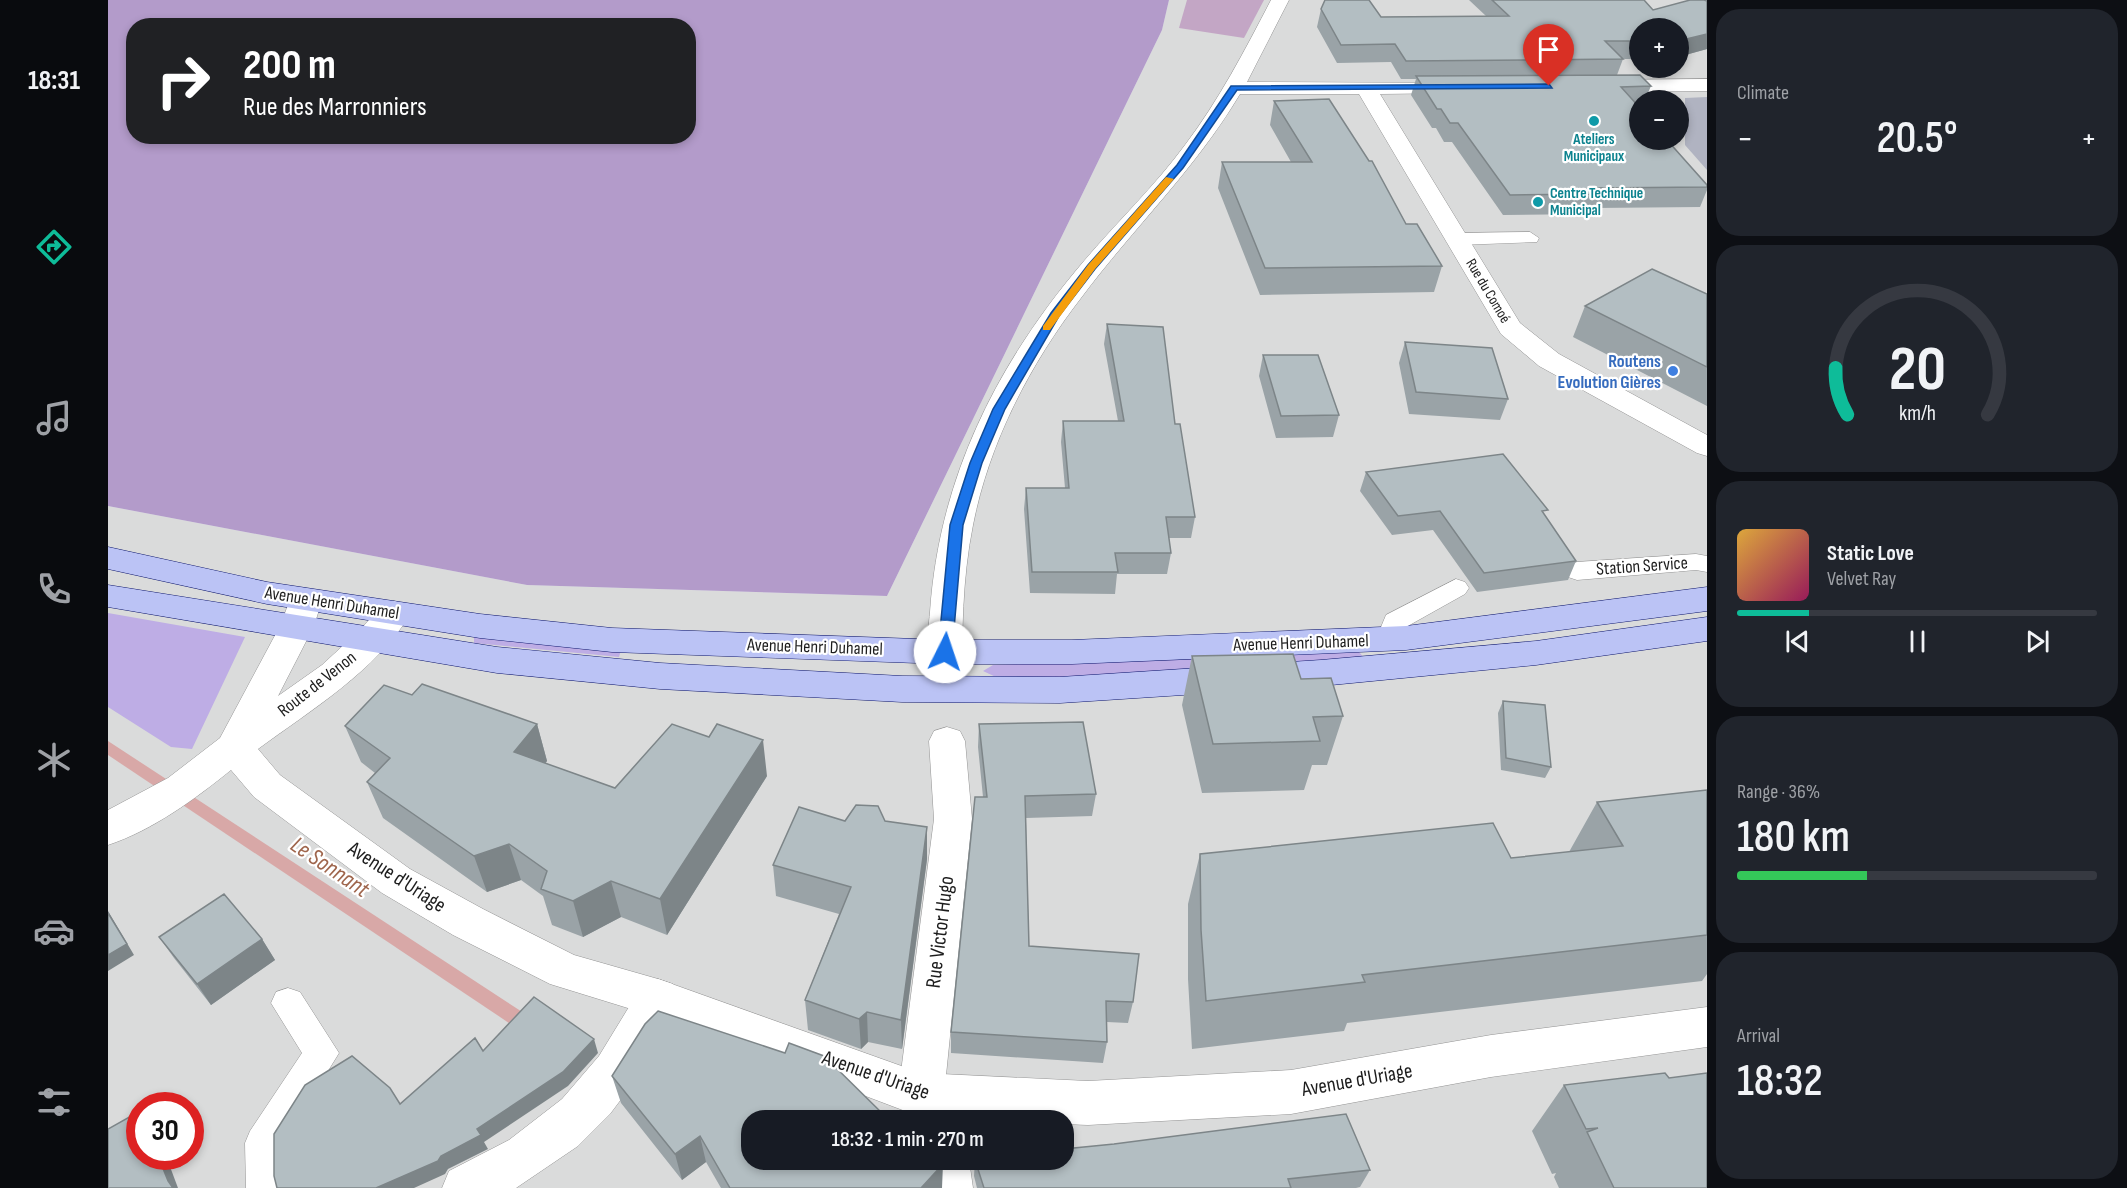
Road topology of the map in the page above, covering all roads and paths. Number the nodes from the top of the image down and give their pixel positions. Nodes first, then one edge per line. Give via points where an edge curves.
1 (1280, 0) edge
2 (1707, 85) edge
3 (1581, 86) edge
4 (1366, 87) junction
5 (1473, 87) edge
6 (1234, 88) junction
7 (1670, 90) edge
8 (1629, 91) edge
9 (1530, 238) dead end
10 (1458, 239) junction
11 (1707, 447) edge
12 (108, 558) edge
13 (1707, 564) edge
14 (1577, 571) edge
15 (1456, 588) dead end
16 (108, 596) edge
17 (1707, 599) edge
18 (301, 613) junction
19 (384, 626) junction
20 (1707, 629) edge
21 (1389, 639) junction
22 (945, 652) junction
23 (944, 688) junction
24 (947, 741) dead end
25 (234, 747) junction
26 (108, 829) edge
27 (658, 998) junction
28 (288, 1003) dead end
29 (1707, 1027) edge
30 (926, 1108) edge
31 (947, 1170) edge
32 (264, 1188) edge
33 (466, 1188) edge
34 (948, 1188) edge

1 - 6 street
2 - 7 street
3 - 8 street
4 - 5 street
4 - 6 street
4 - 10 street, Rue du Comoé
6 - 22 street via 1180,166 1054,315 999,409 976,463 957,525
9 - 10 lane
10 - 11 street, Rue du Comoé via 1510,328 1549,360
12 - 18 main road, Avenue Henri Duhamel
13 - 14 lane, Station Service
15 - 21 lane via 1395,622
16 - 18 main road
17 - 21 main road, Avenue Henri Duhamel
18 - 19 main road, Avenue Henri Duhamel
18 - 25 street, Route de Venon
19 - 22 main road, Avenue Henri Duhamel via 480,626 612,640
19 - 23 main road, Avenue Henri Duhamel via 497,660 782,684
19 - 25 street, Route de Venon via 334,674
20 - 23 main road, Avenue Henri Duhamel via 1536,654 1321,673 1060,690
21 - 22 main road, Avenue Henri Duhamel via 1072,652
22 - 23 street
24 - 30 street, Rue Victor Hugo via 953,819
25 - 26 street, Route de Venon via 173,794
25 - 27 street, Avenue d'Uriage via 267,786 396,881 565,971
27 - 30 street, Avenue d'Uriage
27 - 33 street via 608,1081 549,1142 504,1171
28 - 32 lane via 322,1053 262,1143
29 - 30 street, Avenue d'Uriage via 1491,1056 1291,1092
31 - 34 street

